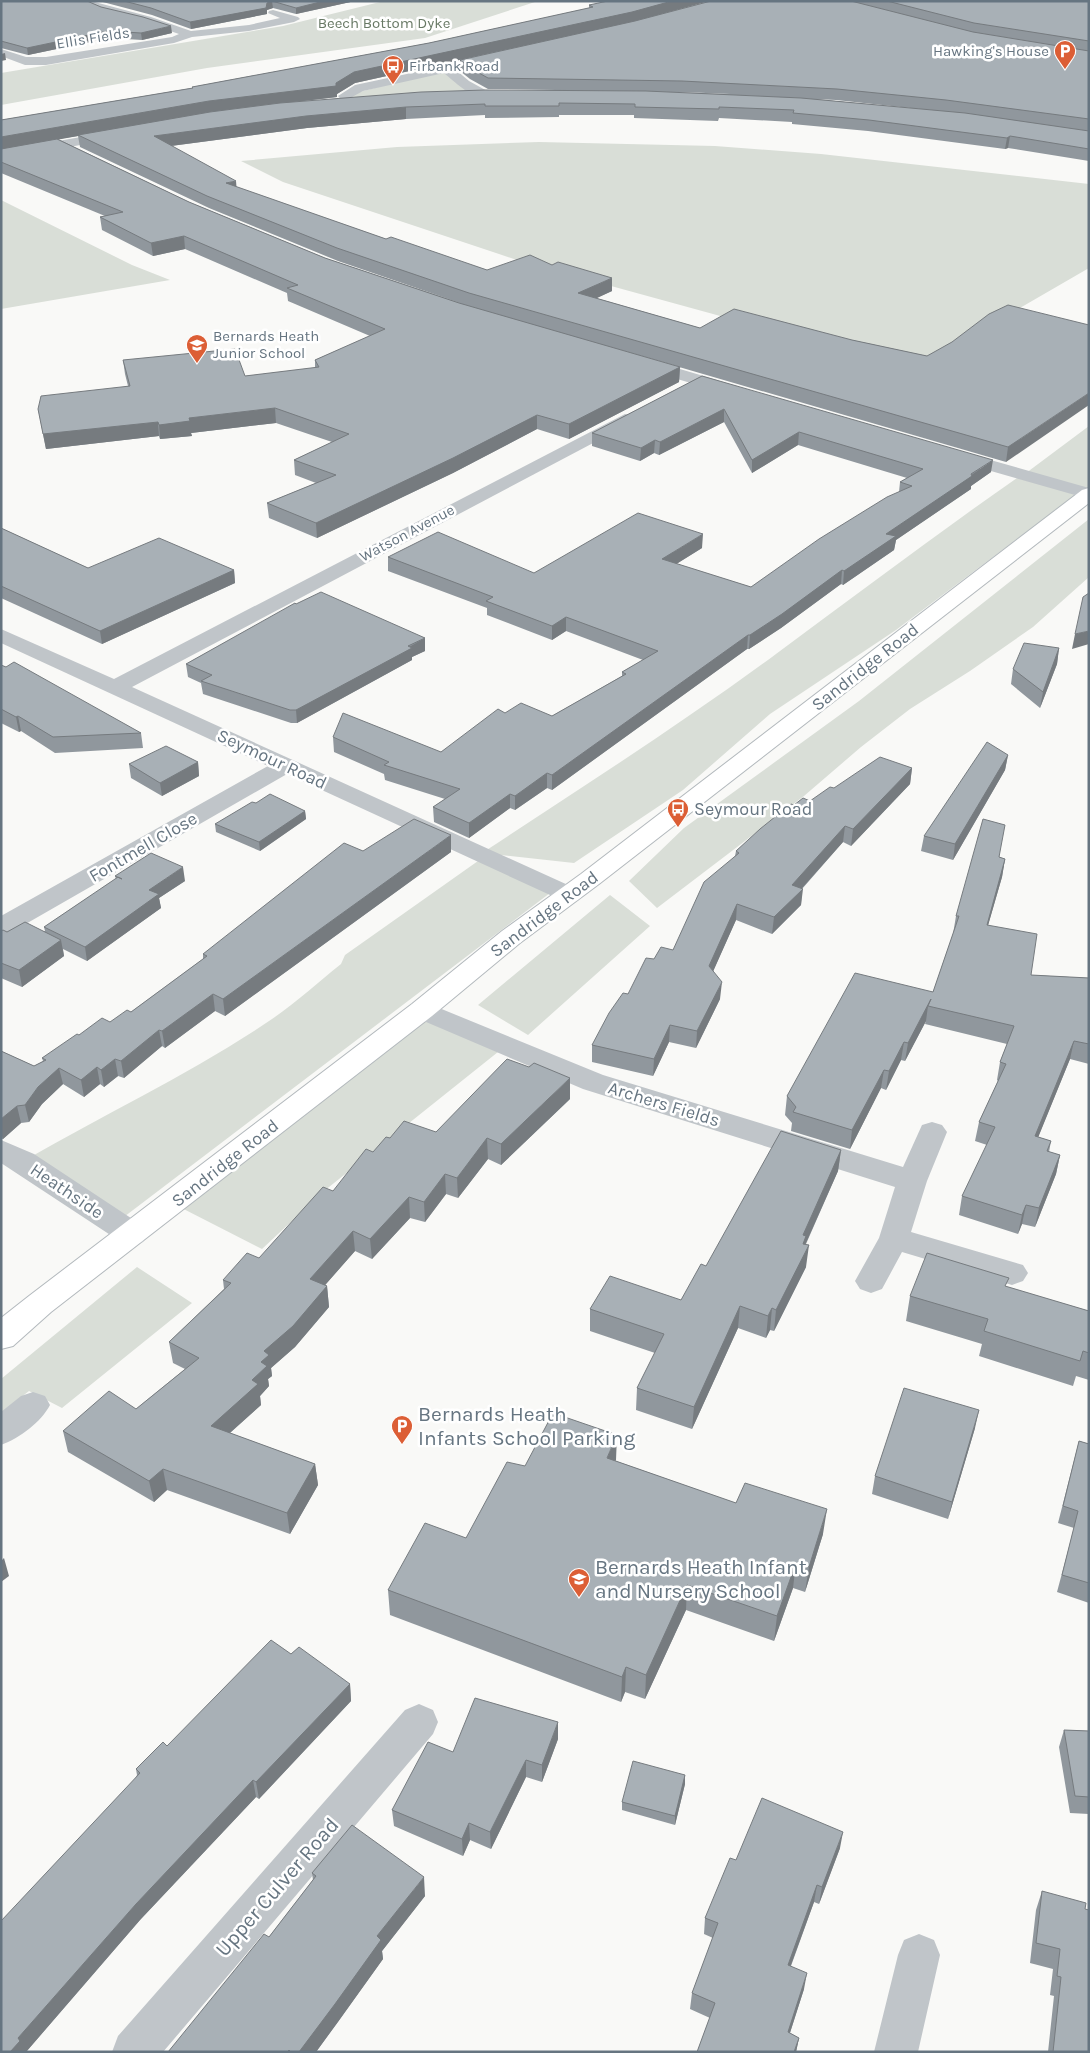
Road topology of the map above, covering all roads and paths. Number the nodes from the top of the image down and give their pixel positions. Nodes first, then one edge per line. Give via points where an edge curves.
1 (80, 1) edge
2 (132, 5) edge
3 (107, 10) junction
4 (274, 13) edge
5 (190, 34) junction
6 (1, 52) edge
7 (503, 56) edge
8 (448, 69) junction
9 (458, 96) edge
10 (331, 104) edge
11 (126, 133) edge
12 (63, 145) junction
13 (1, 155) edge
14 (86, 157) edge
15 (628, 358) edge
16 (699, 380) junction
17 (672, 394) edge
18 (746, 394) edge
19 (637, 413) edge
20 (936, 450) edge
21 (1088, 494) edge
22 (1, 635) edge
23 (115, 687) junction
24 (284, 766) junction
25 (570, 895) junction
26 (1, 927) edge
27 (422, 1010) junction
28 (932, 1132) dead end
29 (1, 1150) edge
30 (912, 1181) junction
31 (132, 1234) junction
32 (894, 1238) junction
33 (1012, 1274) dead end
34 (871, 1281) dead end
35 (1, 1337) edge
36 (33, 1405) dead end
37 (1, 1431) edge
38 (419, 1722) dead end
39 (920, 1955) dead end
40 (134, 2052) edge
41 (896, 2052) edge

1 - 3 street, Ellis Fields
2 - 3 street, Ellis Fields
3 - 5 street, Ellis Fields
4 - 5 street, Ellis Fields via 294,19
5 - 6 street, Ellis Fields via 174,40 46,61 25,61
7 - 8 street
8 - 9 street via 465,84 490,95
8 - 10 street via 359,88 344,96 355,102
11 - 12 street
12 - 13 street
12 - 14 street
15 - 16 street
16 - 17 street
16 - 18 street
19 - 23 street, Watson Avenue
20 - 21 street
21 - 25 main road, Sandridge Road
22 - 23 street, Seymour Road
23 - 24 street, Seymour Road
24 - 25 street, Seymour Road
24 - 26 street, Fontmell Close
25 - 27 main road, Sandridge Road via 511,937
27 - 30 street, Archers Fields via 593,1082
27 - 31 main road, Sandridge Road
28 - 30 street
29 - 31 street, Heathside via 23,1161
30 - 32 street
31 - 35 main road, Sandridge Road
32 - 33 street
32 - 34 street
36 - 37 street
38 - 40 street, Upper Culver Road
39 - 41 street

